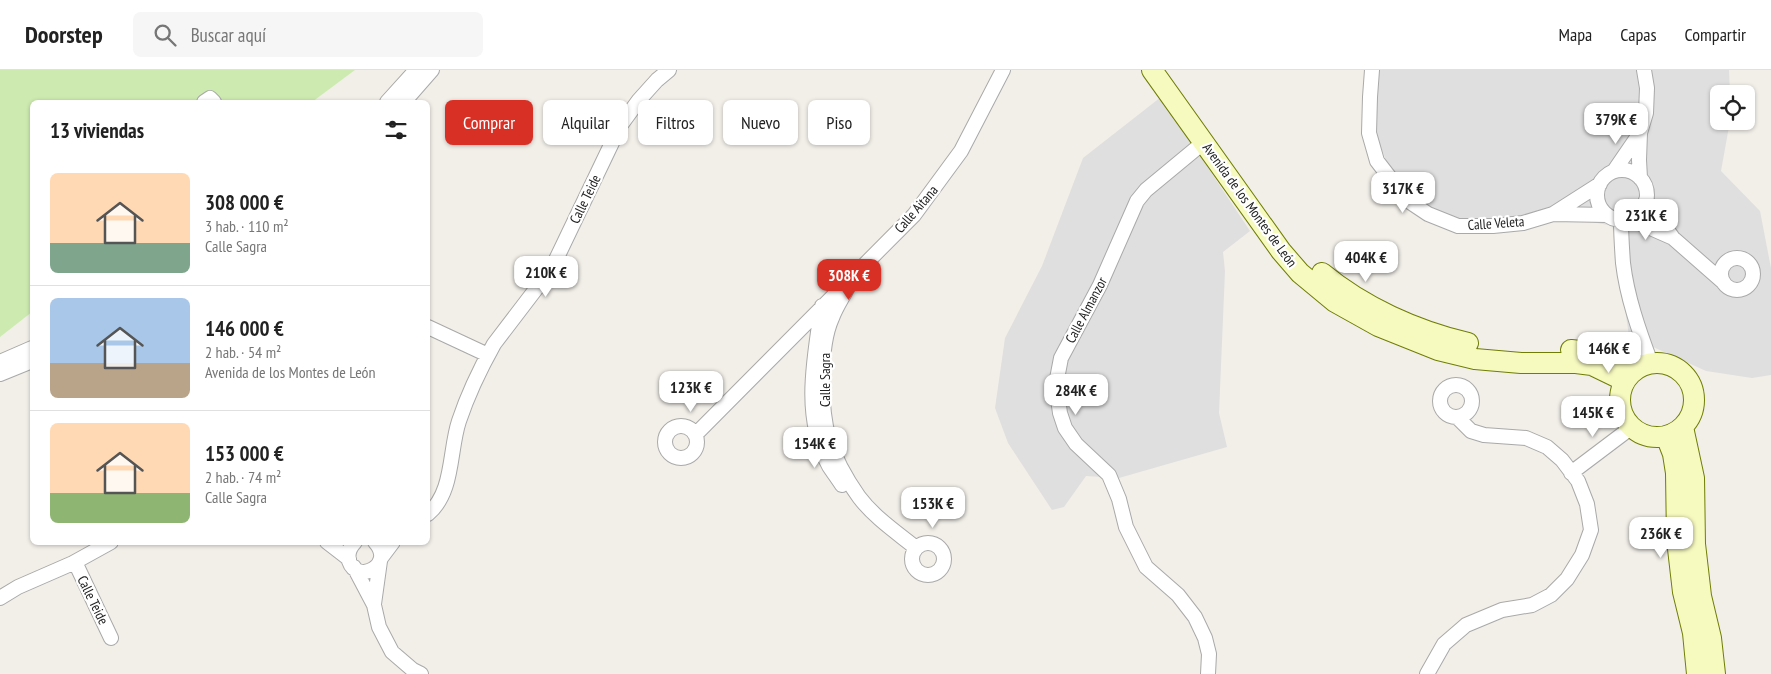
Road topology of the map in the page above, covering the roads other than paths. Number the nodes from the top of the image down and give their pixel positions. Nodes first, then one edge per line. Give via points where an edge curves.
1 (416, 70) edge
2 (432, 70) edge
3 (669, 70) edge
4 (993, 70) edge
5 (1003, 70) edge
6 (1152, 70) edge
7 (1168, 70) edge
8 (1372, 70) edge
9 (1644, 70) edge
10 (389, 100) edge
11 (406, 100) edge
12 (1640, 133) junction
13 (1204, 142) junction
14 (1614, 172) junction
15 (1640, 178) junction
16 (1600, 184) junction
17 (1646, 200) junction
18 (1553, 214) junction
19 (1619, 218) junction
20 (1673, 238) junction
21 (854, 275) junction
22 (1722, 281) dead end
23 (823, 301) junction
24 (430, 328) edge
25 (812, 328) junction
26 (30, 349) edge
27 (488, 355) junction
28 (0, 362) edge
29 (30, 362) edge
30 (1637, 371) junction
31 (0, 374) edge
32 (1457, 418) dead end
33 (1632, 427) junction
34 (693, 431) dead end
35 (1674, 431) junction
36 (1571, 472) junction
37 (430, 512) edge
38 (106, 545) edge
39 (330, 545) edge
40 (352, 545) edge
41 (377, 545) edge
42 (392, 545) edge
43 (914, 551) dead end
44 (381, 560) junction
45 (75, 562) junction
46 (351, 563) junction
47 (0, 598) edge
48 (374, 605) junction
49 (111, 638) dead end
50 (421, 674) edge
51 (1208, 674) edge
52 (1426, 674) edge
53 (1697, 674) edge
54 (1715, 674) edge

1 - 10 street
2 - 11 street
3 - 27 street, Calle Teide via 656,80 620,126 552,268
4 - 23 street, Calle Aitana via 952,150 899,221
5 - 21 street, Calle Aitana via 962,151 914,215
6 - 13 street, Avenida de los Montes de León
7 - 30 street, Avenida de los Montes de León via 1288,239 1342,290 1384,313 1444,338 1482,347 1582,350 1599,353
8 - 18 street, Calle Veleta via 1369,133 1377,162 1407,200 1428,214 1458,226 1523,224
9 - 12 street via 1646,113
12 - 14 street
12 - 15 street
13 - 30 street, Avenida de los Montes de León via 1300,273 1335,302 1378,326 1438,350 1475,359 1576,363
13 - 51 street, Calle Almanzor via 1136,201 1100,285 1061,358 1056,384 1065,428 1076,444 1109,475 1126,527 1146,567 1178,595 1195,618 1210,654
14 - 15 street via 1628,171
14 - 16 street
15 - 17 street
16 - 18 street, Calle Veleta
16 - 19 street via 1597,198 1602,211
17 - 19 street via 1638,214
17 - 20 street, Calle Veleta
18 - 19 street, Calle Veleta
19 - 20 street, Calle Veleta
19 - 30 street via 1623,264 1641,336
20 - 22 street, Calle Veleta
21 - 23 street, Calle Aitana
21 - 25 street, Calle Sagra via 831,319
23 - 25 street, Calle Aitana
23 - 25 street, Calle Sagra
24 - 27 street
25 - 34 street, Calle Aitana
25 - 43 street, Calle Sagra via 824,351 823,400 829,439 841,467 860,497
26 - 28 street
27 - 37 street, Calle Teide via 474,380 458,423 444,492
29 - 31 street
30 - 33 street via 1621,393 1621,405
30 - 35 street via 1663,363 1684,374 1690,383 1694,406 1690,417
32 - 36 street via 1470,431 1526,438 1547,447
33 - 35 street via 1654,437
33 - 36 street
35 - 53 street via 1677,540 1683,592 1694,633
35 - 54 street via 1694,478 1694,544
36 - 52 street via 1587,504 1591,530 1582,555 1567,579 1551,595 1532,605 1502,610 1466,625 1444,644
38 - 45 street, Calle Teide
39 - 46 street
40 - 46 street
41 - 44 street
42 - 44 street
44 - 46 street via 369,571 358,570
44 - 48 street
45 - 47 street, Calle Teide
45 - 49 street, Calle Teide
46 - 48 street
48 - 50 street via 379,627 392,652

